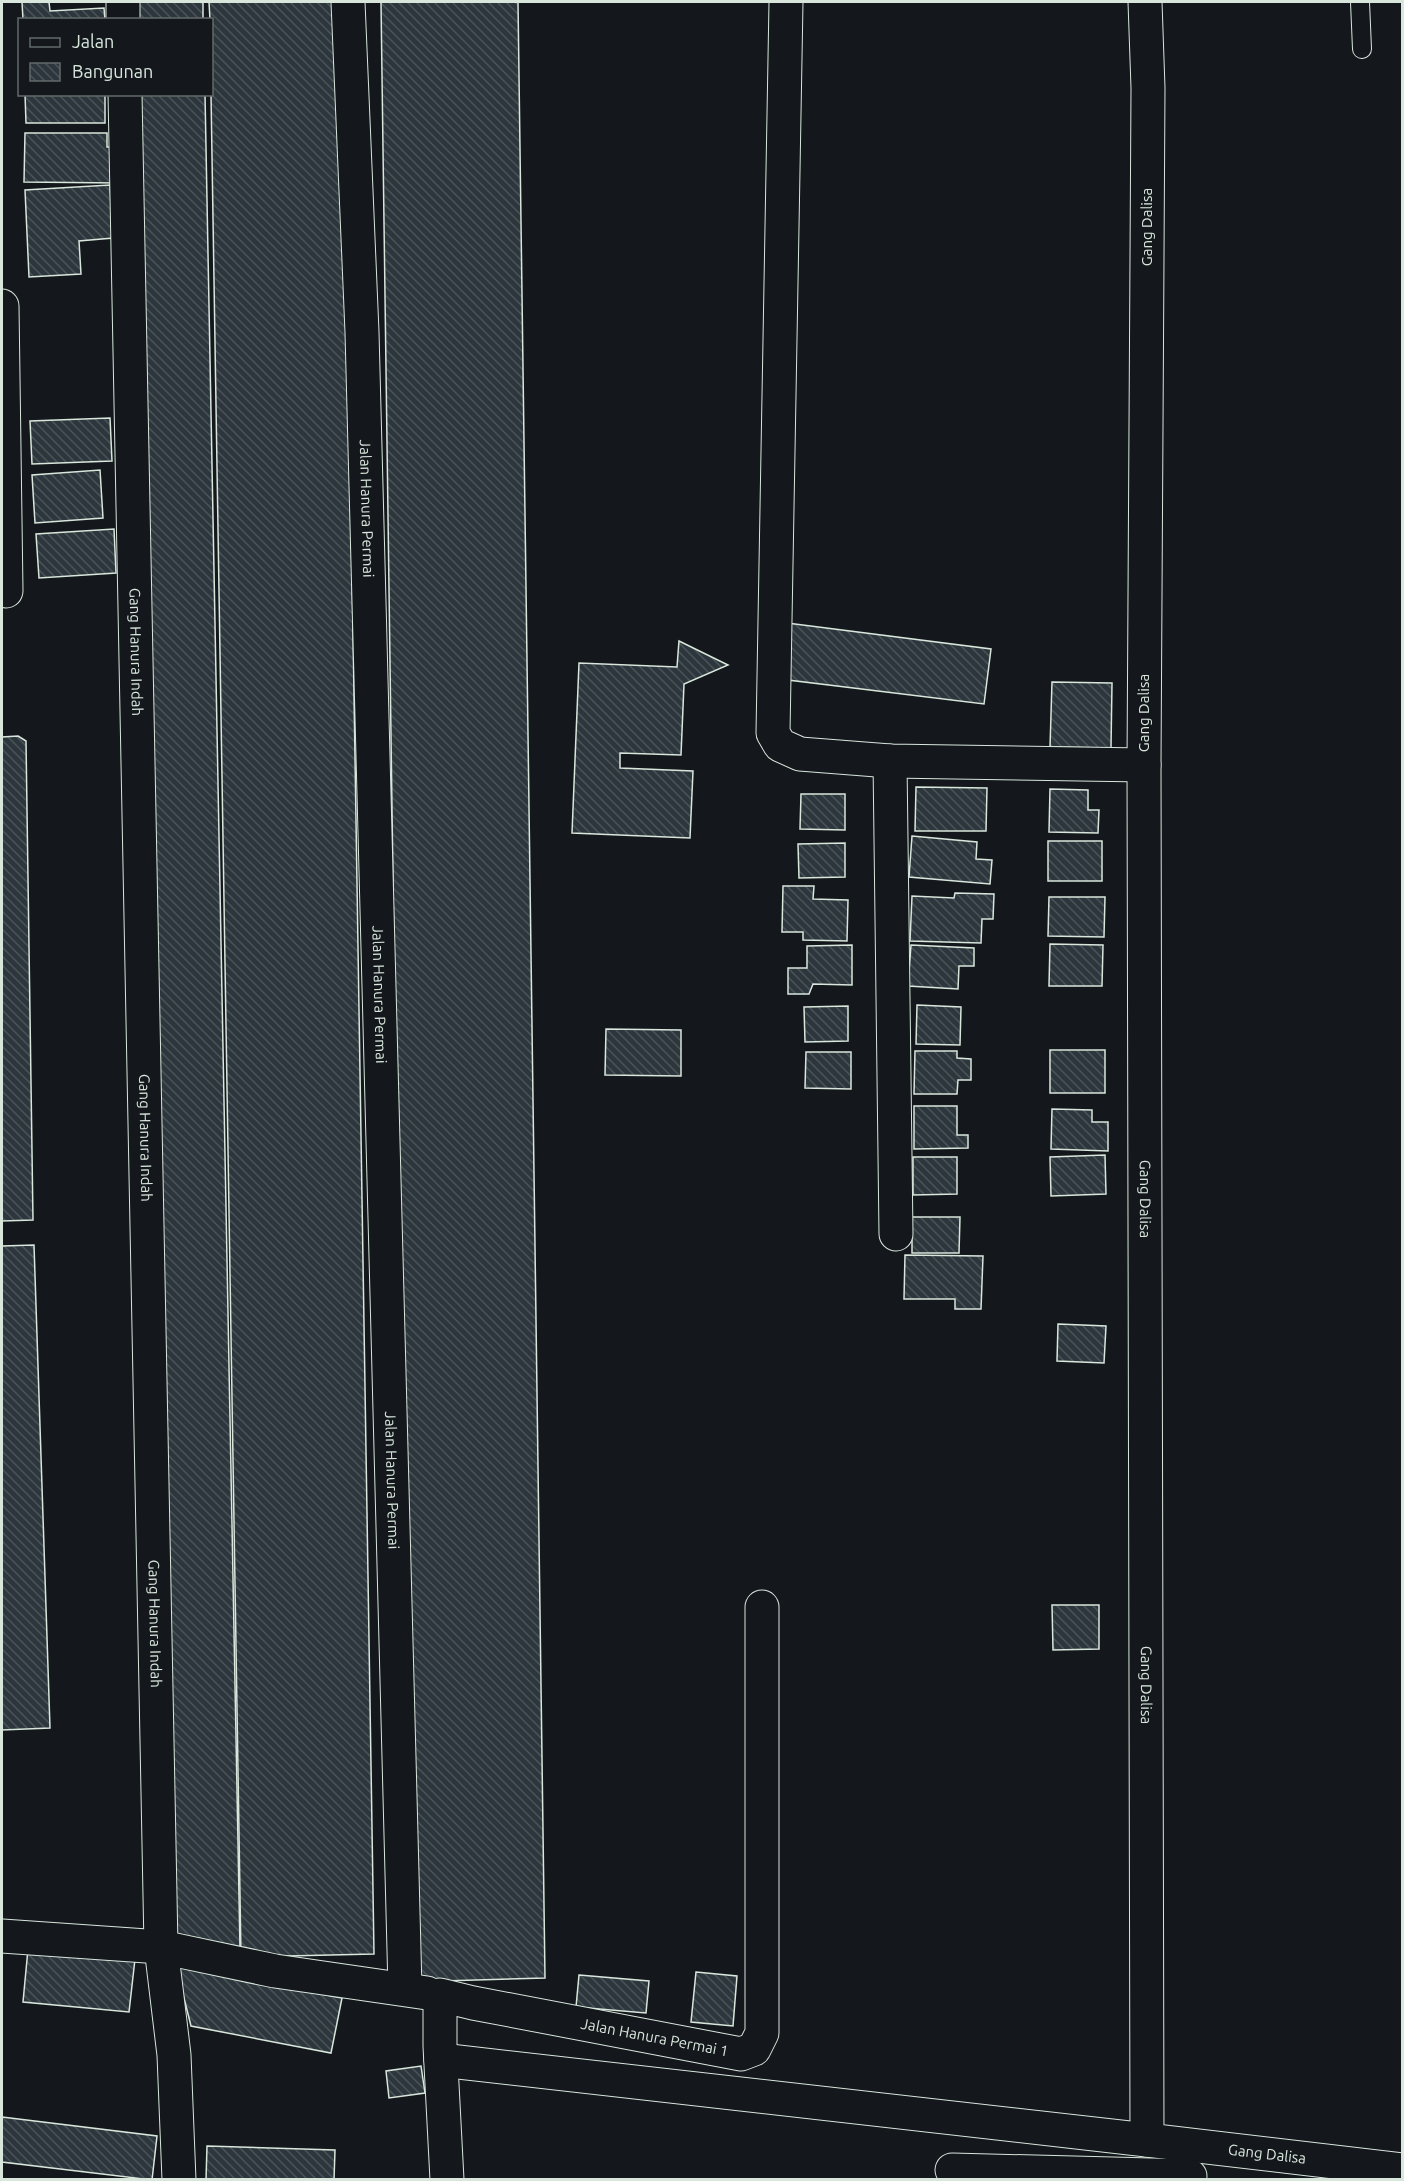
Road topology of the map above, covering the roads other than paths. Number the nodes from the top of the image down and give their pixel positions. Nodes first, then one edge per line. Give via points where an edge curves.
1 (123, 2) edge
2 (348, 2) edge
3 (786, 2) edge
4 (1145, 2) edge
5 (1360, 2) edge
6 (123, 18) edge
7 (1362, 49) dead end
8 (125, 96) edge
9 (2, 306) edge
10 (6, 591) dead end
11 (890, 761) junction
12 (1144, 765) junction
13 (896, 1234) dead end
14 (762, 1607) dead end
15 (2, 1936) edge
16 (161, 1947) junction
17 (405, 1989) junction
18 (440, 1995) junction
19 (441, 2060) junction
20 (954, 2118) junction
21 (1148, 2140) junction
22 (1321, 2169) edge
23 (1402, 2170) edge
24 (952, 2175) edge
25 (1190, 2175) dead end
26 (179, 2180) edge
27 (447, 2180) edge

1 - 6 street
2 - 17 street, Jalan Hanura Permai via 362,332
3 - 11 street via 773,733 780,745 800,754
4 - 12 street, Gang Dalisa via 1148,87
5 - 7 lane
8 - 16 street, Gang Hanura Indah
9 - 10 street
11 - 12 street
11 - 13 street
12 - 21 street, Gang Dalisa
14 - 18 street, Jalan Hanura Permai 1 via 762,2033 754,2049 741,2054
15 - 16 street, Jalan Hanura Permai 1
16 - 17 street, Jalan Hanura Permai 1 via 275,1971
16 - 26 street, Gang Hanura Indah via 174,2055
17 - 18 street, Jalan Hanura Permai 1
18 - 19 street
19 - 20 street
19 - 27 street
20 - 21 street
20 - 24 street
21 - 22 street, Gang Dalisa
22 - 23 street, Gang Dalisa
24 - 25 street

